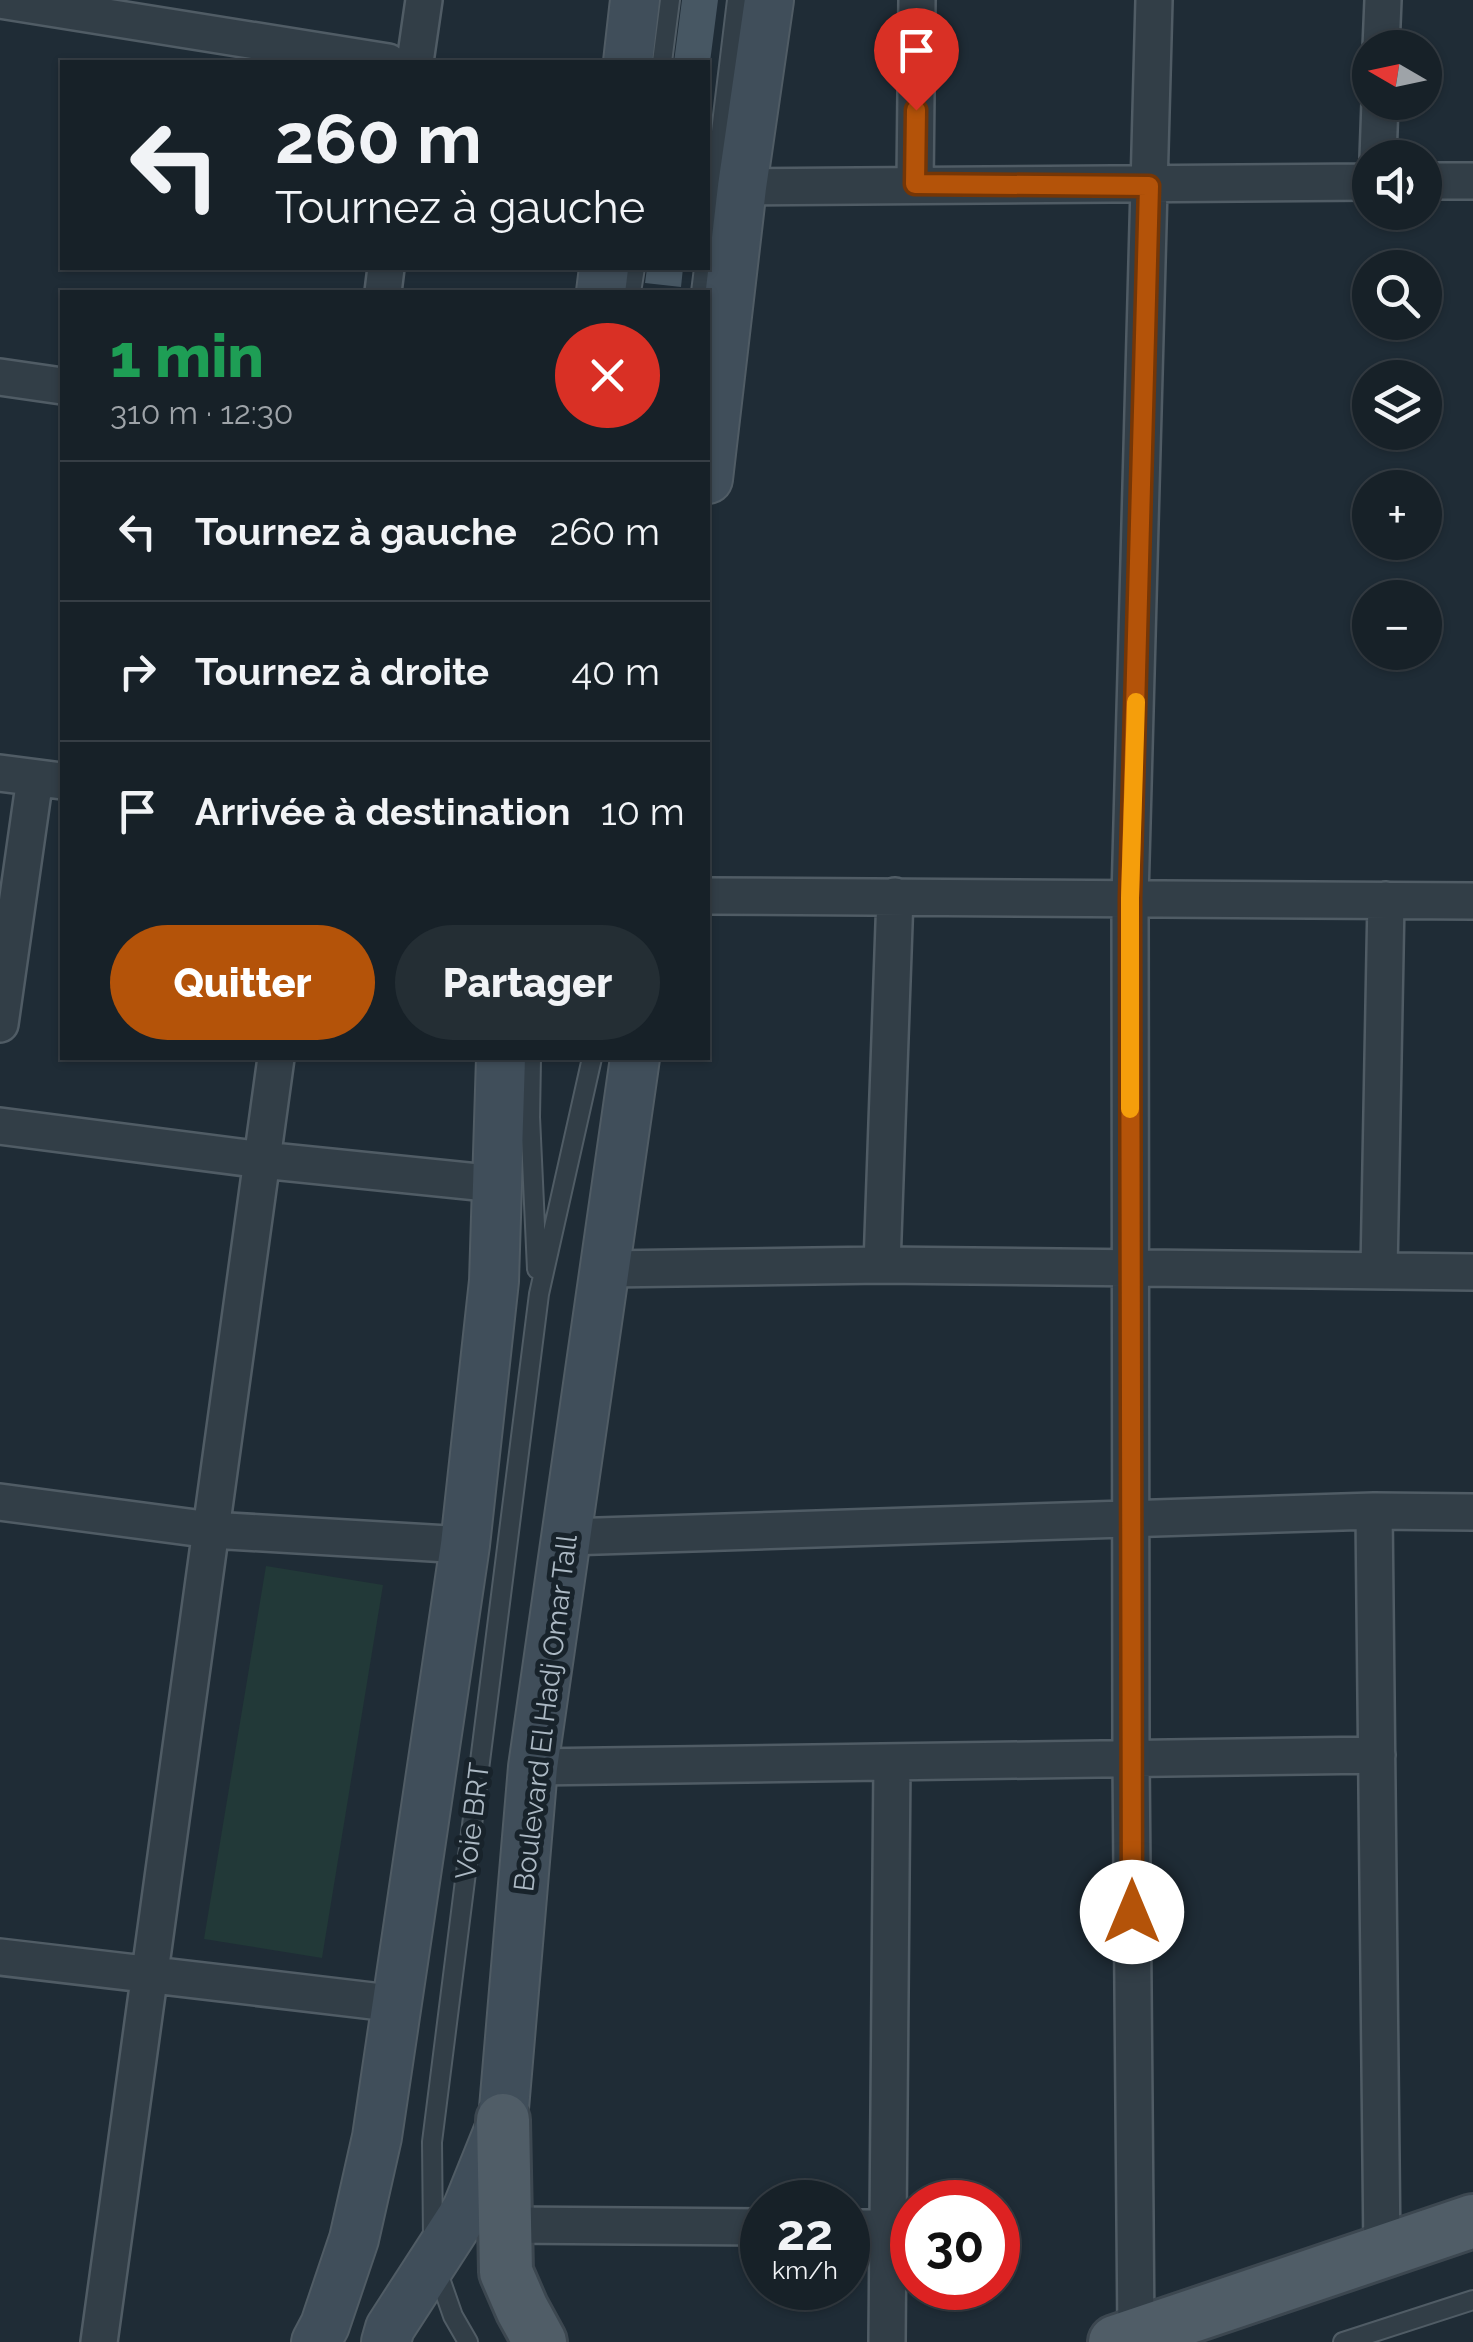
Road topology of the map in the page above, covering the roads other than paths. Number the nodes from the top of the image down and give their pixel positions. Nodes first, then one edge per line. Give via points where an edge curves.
1 (0, 0) edge
2 (424, 0) edge
3 (635, 0) edge
4 (670, 0) edge
5 (737, 0) edge
6 (770, 0) edge
7 (918, 0) edge
8 (1154, 0) edge
9 (1383, 0) edge
10 (1382, 30) edge
11 (375, 60) edge
12 (415, 60) edge
13 (628, 60) edge
14 (662, 60) edge
15 (1442, 181) edge
16 (1473, 181) edge
17 (1352, 182) edge
18 (915, 184) junction
19 (1149, 186) junction
20 (742, 187) junction
21 (710, 223) edge
22 (0, 377) edge
23 (60, 386) edge
24 (710, 462) edge
25 (0, 772) edge
26 (49, 779) edge
27 (710, 896) edge
28 (895, 896) junction
29 (1130, 898) junction
30 (1386, 900) junction
31 (1473, 901) edge
32 (0, 1024) edge
33 (276, 1060) edge
34 (501, 1060) edge
35 (532, 1060) edge
36 (592, 1060) edge
37 (636, 1060) edge
38 (0, 1126) edge
39 (262, 1160) junction
40 (497, 1184) junction
41 (882, 1265) junction
42 (1130, 1268) junction
43 (606, 1269) junction
44 (1379, 1271) junction
45 (1473, 1272) edge
46 (539, 1294) junction
47 (0, 1502) edge
48 (1374, 1512) junction
49 (1473, 1512) edge
50 (1131, 1522) junction
51 (211, 1530) junction
52 (567, 1537) junction
53 (465, 1545) junction
54 (1377, 1755) junction
55 (1131, 1759) junction
56 (892, 1762) junction
57 (533, 1767) junction
58 (0, 1957) edge
59 (149, 1976) junction
60 (398, 2004) junction
61 (502, 2120) junction
62 (1473, 2221) edge
63 (503, 2225) junction
64 (740, 2227) edge
65 (870, 2228) edge
66 (887, 2228) junction
67 (1382, 2252) junction
68 (434, 2260) junction
69 (1473, 2300) edge
70 (1126, 2339) edge
71 (99, 2342) edge
72 (316, 2342) edge
73 (386, 2342) edge
74 (468, 2342) edge
75 (540, 2342) edge
76 (888, 2342) edge
77 (1344, 2342) edge

1 - 11 street
2 - 12 street
3 - 13 main road
4 - 14 lane
5 - 21 lane
6 - 20 main road
7 - 18 street
8 - 19 street
9 - 10 street
15 - 16 street
17 - 19 street
18 - 19 street
18 - 20 street
19 - 29 street
20 - 24 main road
22 - 23 street
25 - 26 street
26 - 32 street
27 - 28 street
28 - 29 street
28 - 41 street
29 - 30 street
29 - 42 street
30 - 31 street
30 - 44 street
33 - 39 street
34 - 40 main road
35 - 46 lane, Voie BRT
36 - 46 lane, Voie BRT
37 - 43 main road, Boulevard El Hadj Omar Tall
38 - 39 street
39 - 40 street
39 - 51 street
40 - 53 main road via 494,1281
41 - 42 street
41 - 43 street
42 - 44 street
42 - 50 street
43 - 52 main road, Boulevard El Hadj Omar Tall
44 - 45 street
46 - 68 lane, Voie BRT via 432,2142
47 - 51 street
48 - 49 street
48 - 50 street
48 - 54 street
50 - 52 street
50 - 55 street
51 - 53 street
51 - 59 street
52 - 57 main road, Boulevard El Hadj Omar Tall
53 - 60 main road
54 - 55 street
54 - 67 street
55 - 56 street
55 - 70 street
56 - 57 street
56 - 66 street
57 - 61 main road, Boulevard El Hadj Omar Tall
58 - 59 street
59 - 60 street
59 - 71 street
60 - 72 main road via 354,2239
61 - 63 main road
61 - 68 main road, Boulevard El Hadj Omar Tall via 467,2210
62 - 67 main road
63 - 64 street
63 - 75 main road via 506,2272
65 - 66 street
66 - 76 street
67 - 70 main road
68 - 73 main road, Boulevard El Hadj Omar Tall
68 - 74 lane, Voie BRT
69 - 77 lane

